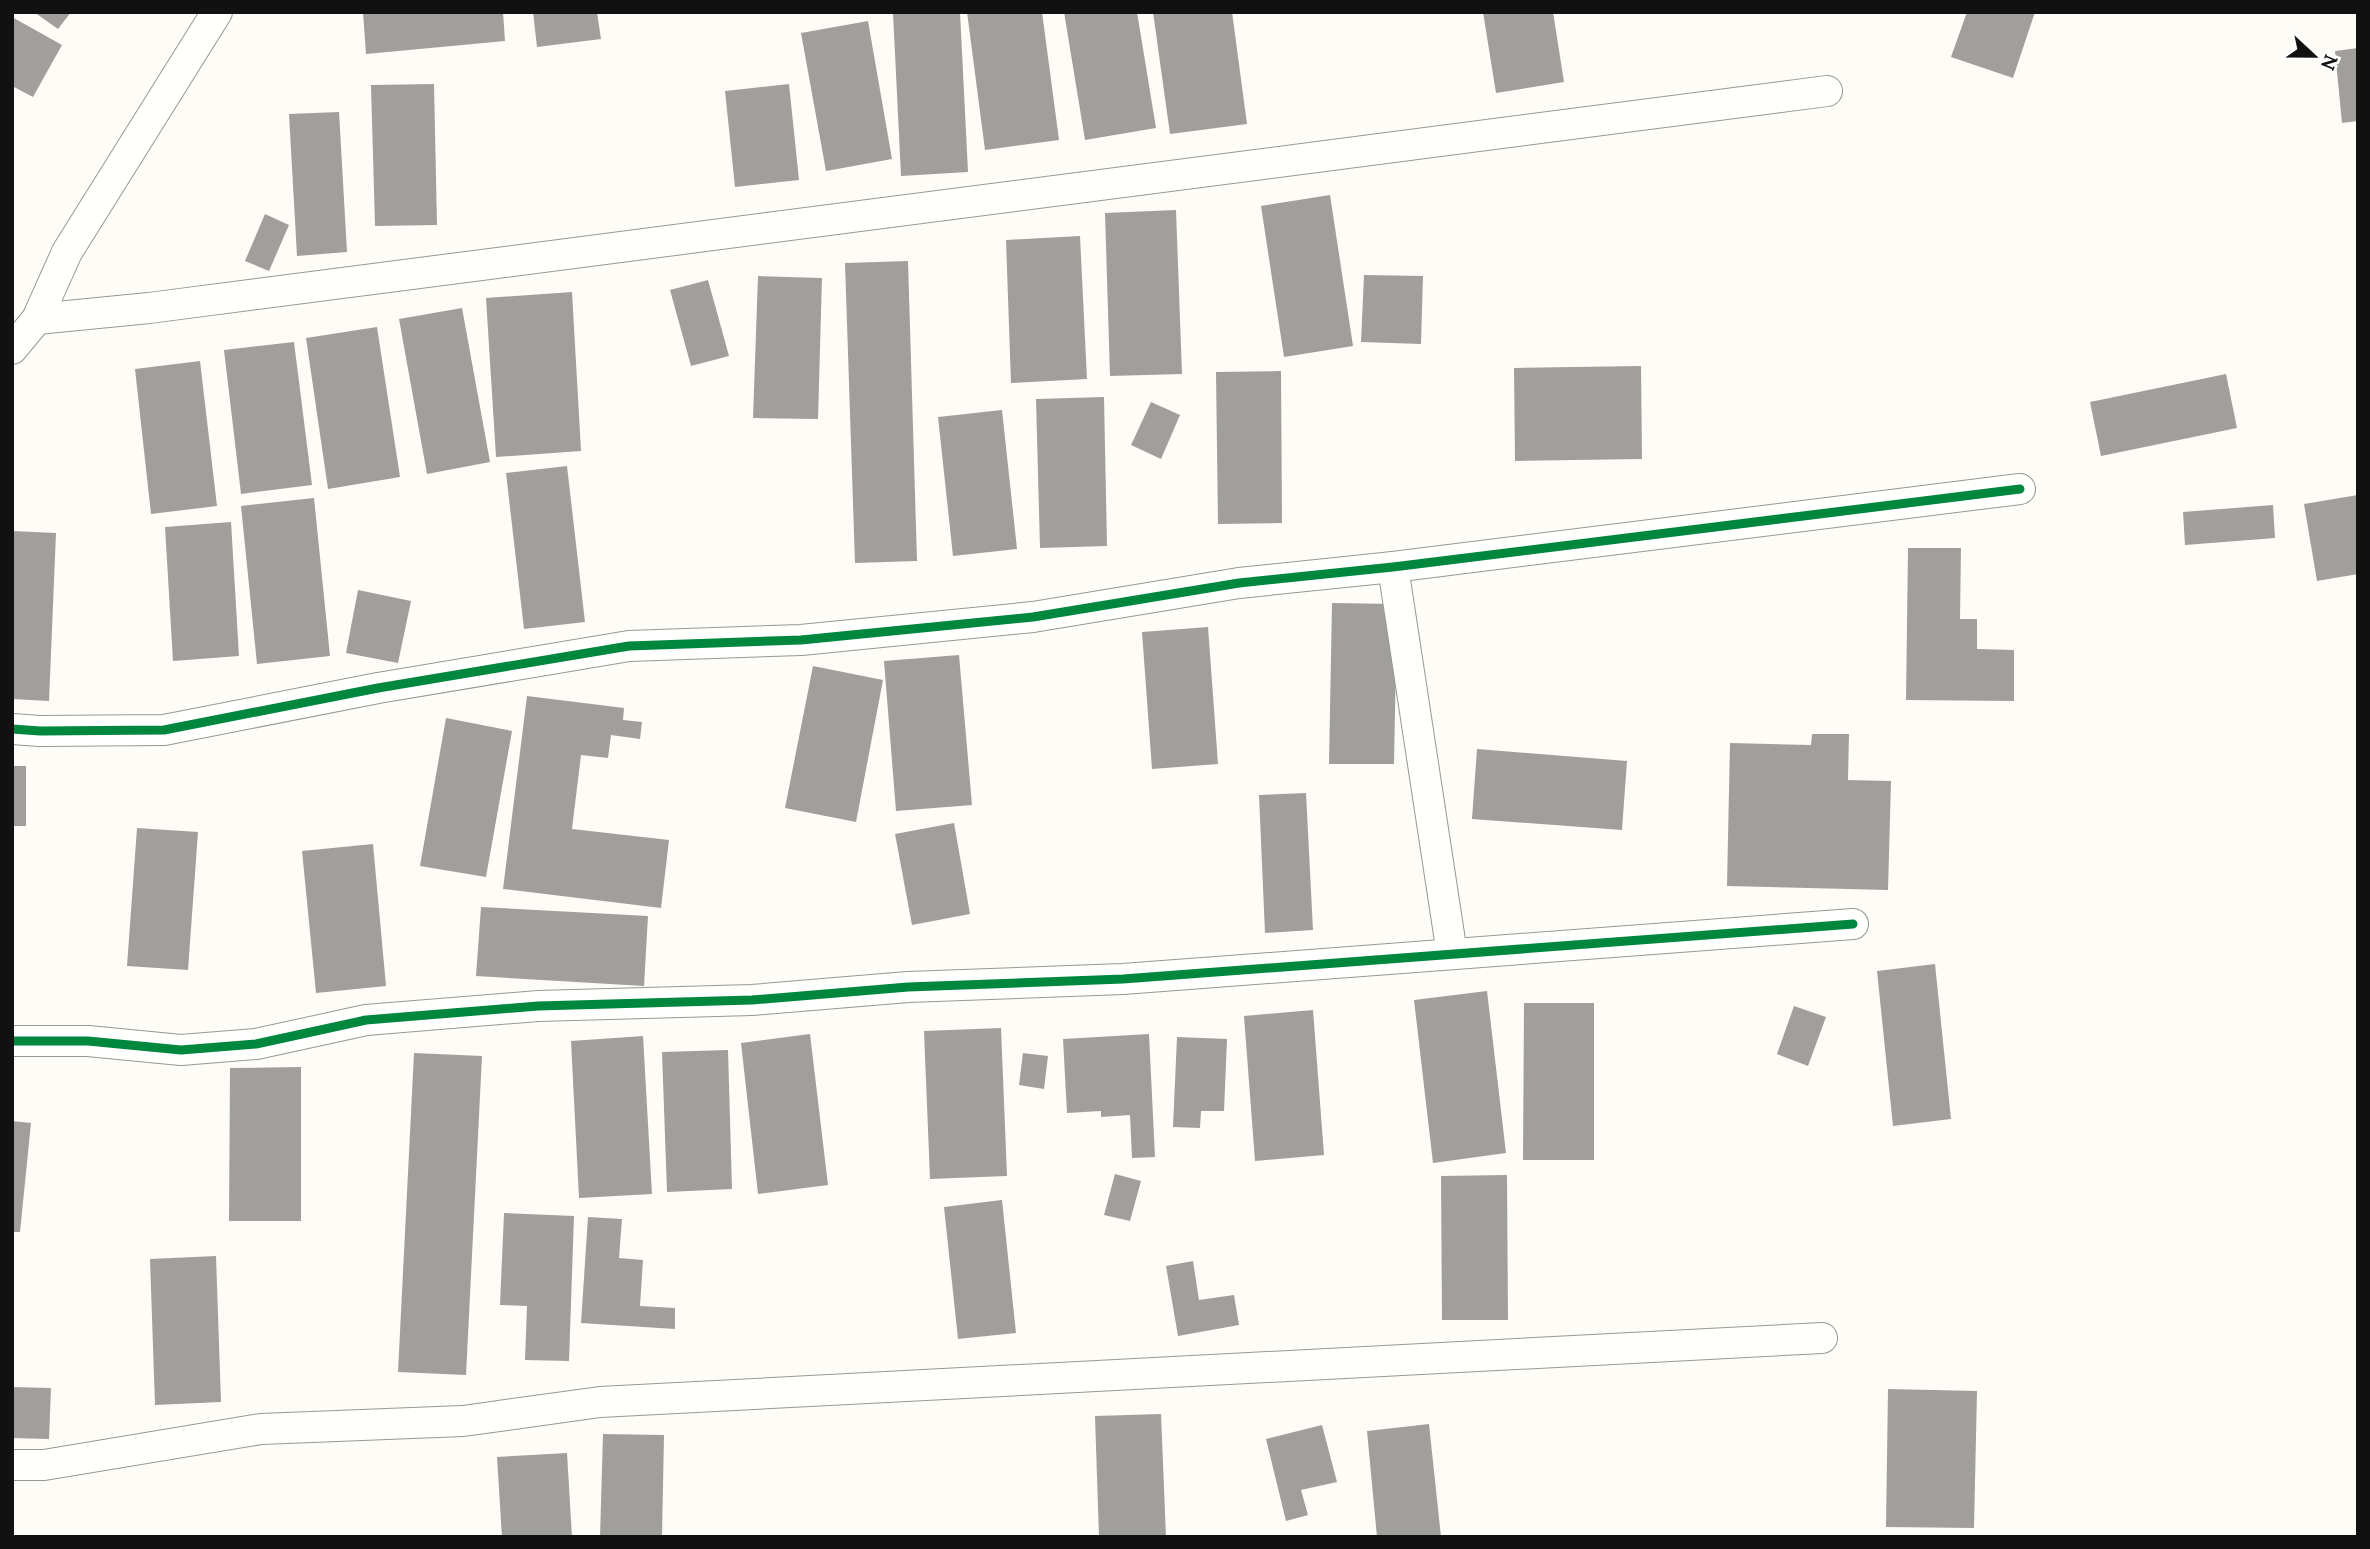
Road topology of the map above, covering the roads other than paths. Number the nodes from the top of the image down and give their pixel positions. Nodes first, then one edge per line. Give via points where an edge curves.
1 (217, 12) edge
2 (1827, 91) dead end
3 (37, 319) junction
4 (12, 349) edge
5 (2020, 489) dead end
6 (1393, 567) junction
7 (12, 729) edge
8 (1853, 925) dead end
9 (1452, 954) junction
10 (12, 1041) edge
11 (1822, 1338) dead end
12 (12, 1465) edge

1 - 3 street via 66,252
2 - 3 street via 177,305
3 - 4 street
5 - 6 street
6 - 7 street via 1240,583 1032,617 801,640 629,646 164,730
6 - 9 street
8 - 9 street
9 - 10 street via 1123,979 538,1006 366,1020 256,1044 181,1051 88,1041
11 - 12 street via 600,1402 463,1421 261,1429 44,1465

